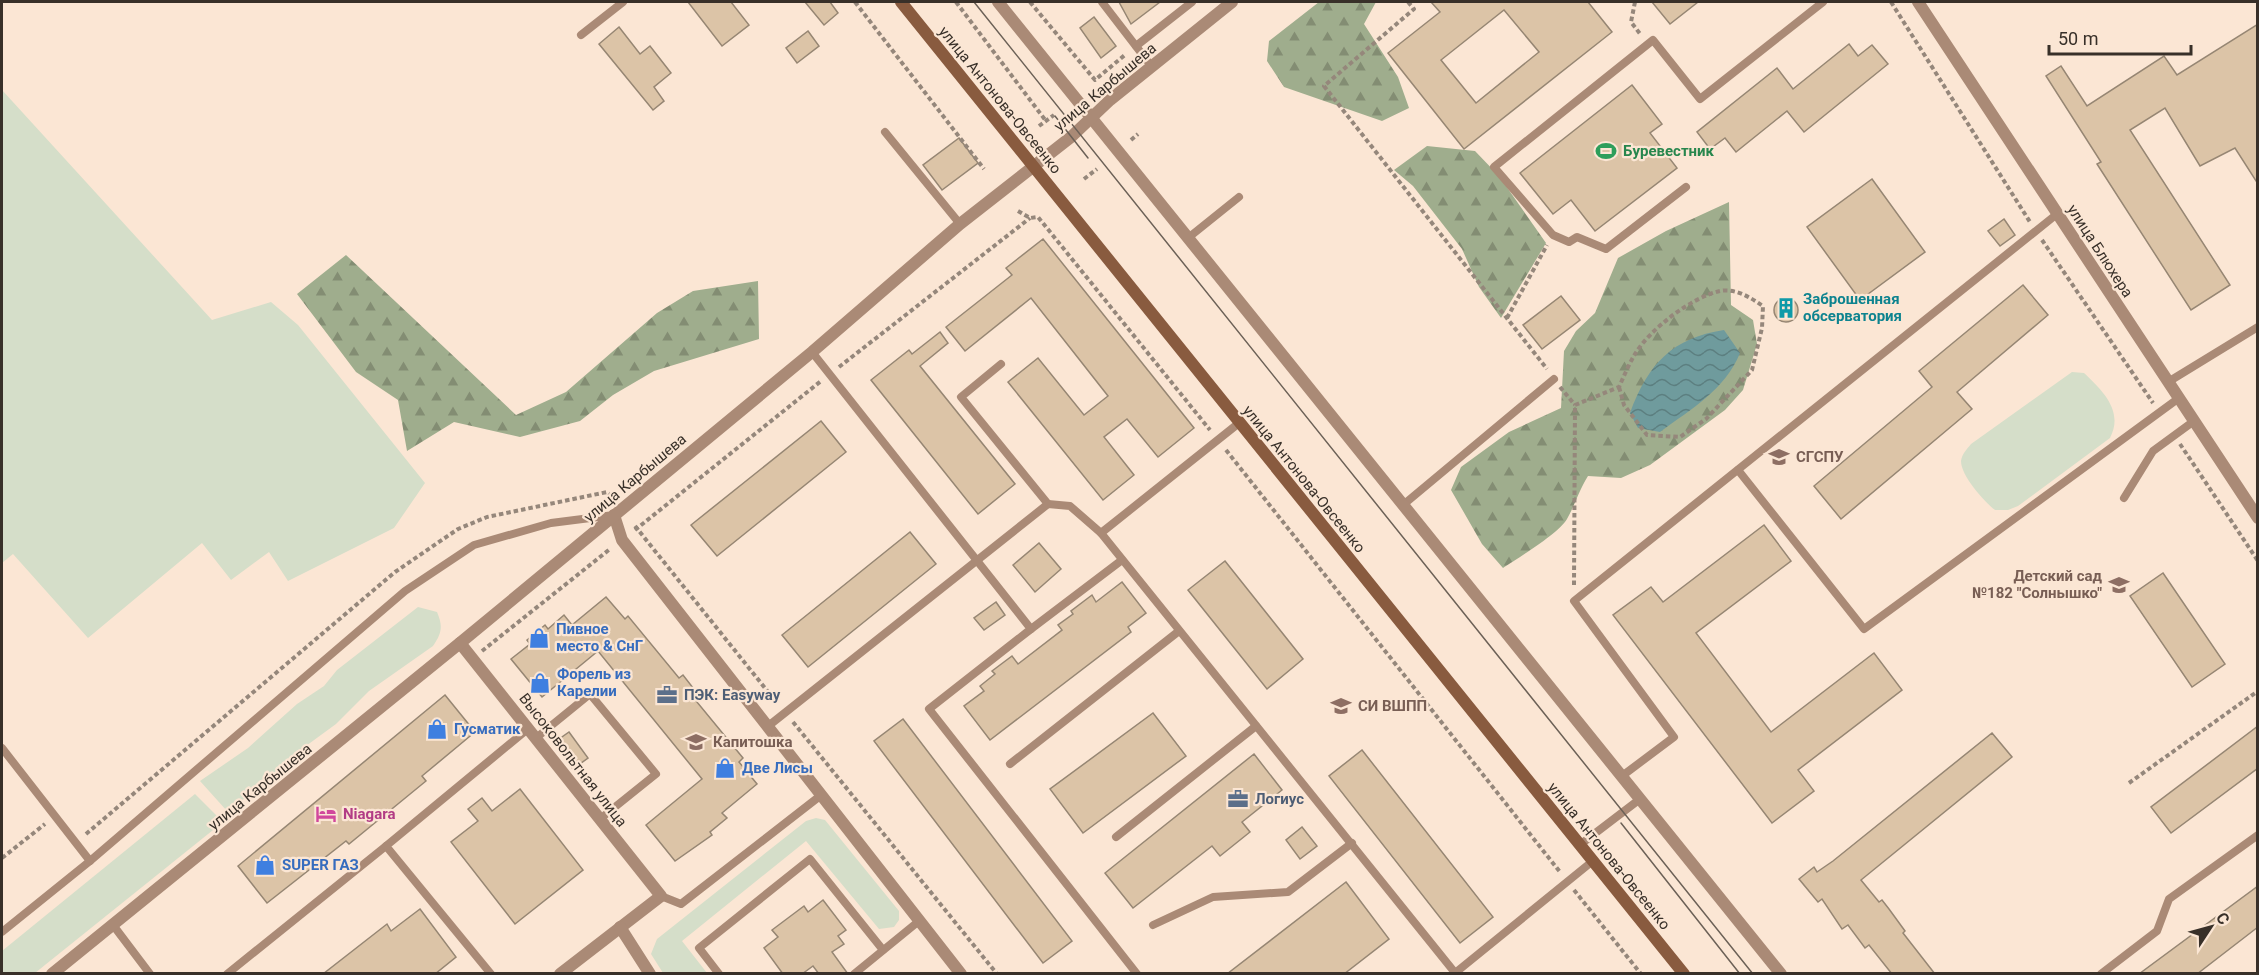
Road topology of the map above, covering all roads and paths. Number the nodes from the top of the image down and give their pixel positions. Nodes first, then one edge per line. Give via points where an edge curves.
1 (623, 2) edge
2 (855, 2) edge
3 (902, 2) edge
4 (956, 2) edge
5 (998, 2) edge
6 (1030, 2) edge
7 (1102, 2) edge
8 (1192, 2) edge
9 (1233, 2) edge
10 (1408, 2) edge
11 (1635, 2) edge
12 (1823, 2) edge
13 (1891, 2) edge
14 (1918, 2) edge
15 (581, 35) dead end
16 (1648, 43) junction
17 (1136, 46) junction
18 (1152, 67) junction
19 (1054, 115) dead end
20 (1090, 117) junction
21 (1046, 121) junction
22 (1039, 126) dead end
23 (885, 132) dead end
24 (1138, 134) dead end
25 (1131, 140) dead end
26 (1034, 166) junction
27 (984, 169) dead end
28 (1097, 169) dead end
29 (1084, 179) dead end
30 (1686, 188) dead end
31 (1239, 197) dead end
32 (1018, 211) dead end
33 (2057, 214) junction
34 (1030, 218) junction
35 (960, 224) junction
36 (2035, 230) junction
37 (1553, 235) junction
38 (1188, 238) junction
39 (1507, 318) junction
40 (2258, 327) edge
41 (812, 352) junction
42 (1001, 364) dead end
43 (830, 374) junction
44 (1554, 380) junction
45 (2168, 382) junction
46 (1619, 387) junction
47 (2179, 398) junction
48 (1575, 405) junction
49 (2159, 412) junction
50 (2194, 421) junction
51 (1239, 423) junction
52 (2175, 436) junction
53 (1218, 440) junction
54 (1738, 470) junction
55 (2124, 498) dead end
56 (1048, 504) junction
57 (624, 505) junction
58 (1403, 505) junction
59 (2238, 512) dead end
60 (614, 515) junction
61 (2229, 518) junction
62 (2258, 518) edge
63 (636, 528) junction
64 (1101, 533) junction
65 (622, 540) junction
66 (977, 560) junction
67 (1122, 560) junction
68 (2258, 561) edge
69 (1574, 601) junction
70 (1031, 629) junction
71 (1179, 631) junction
72 (460, 643) junction
73 (472, 659) junction
74 (2258, 691) edge
75 (785, 712) junction
76 (1256, 726) junction
77 (767, 727) junction
78 (533, 733) junction
79 (2, 748) edge
80 (1010, 764) dead end
81 (1622, 776) junction
82 (2129, 783) dead end
83 (820, 796) junction
84 (1640, 799) junction
85 (55, 816) junction
86 (600, 819) junction
87 (2258, 834) edge
88 (1116, 837) dead end
89 (76, 842) junction
90 (1352, 843) junction
91 (1581, 844) junction
92 (386, 846) junction
93 (2, 858) edge
94 (1594, 860) junction
95 (90, 861) junction
96 (1568, 882) junction
97 (661, 896) junction
98 (919, 921) junction
99 (113, 925) junction
100 (1153, 925) dead end
101 (620, 927) junction
102 (2, 932) edge
103 (883, 950) junction
104 (1455, 973) edge
105 (52, 974) edge
106 (150, 974) edge
107 (227, 974) edge
108 (491, 974) edge
109 (560, 974) edge
110 (650, 974) edge
111 (719, 974) edge
112 (854, 974) edge
113 (961, 974) edge
114 (997, 974) edge
115 (1137, 974) edge
116 (1641, 974) edge
117 (1684, 974) edge
118 (1781, 974) edge
119 (2101, 974) edge

1 - 15 lane
2 - 27 path
3 - 26 main road, улица Антонова-Овсеенко
4 - 21 path
5 - 20 street
6 - 17 path via 1095,80
7 - 17 lane
8 - 17 lane
9 - 18 street, улица Карбышева
10 - 39 path via 1414,9 1324,86
11 - 16 path via 1631,22
12 - 16 lane via 1700,99 1653,40
13 - 36 path
14 - 33 street, улица Блюхера
16 - 37 lane via 1494,167
17 - 18 lane
18 - 20 street, улица Карбышева
19 - 21 path
20 - 26 street, улица Карбышева
20 - 38 street
21 - 22 path
23 - 35 lane
24 - 25 path
26 - 35 street, улица Карбышева
26 - 51 main road, улица Антонова-Овсеенко
28 - 29 path
30 - 37 lane via 1606,249 1577,237 1569,242
31 - 38 lane
32 - 34 path
33 - 36 lane
33 - 45 street, улица Блюхера
34 - 43 path
34 - 53 path via 1038,217
35 - 41 street, улица Карбышева
36 - 49 path
36 - 54 lane
37 - 39 path
38 - 58 street
39 - 44 path
40 - 45 lane
41 - 43 lane
41 - 57 street, улица Карбышева
42 - 56 lane via 961,397
43 - 63 path
43 - 66 lane
44 - 48 path
44 - 58 lane
45 - 47 street, улица Блюхера
46 - 46 path via 1635,353 1656,328 1695,302 1721,291 1745,294 1763,306 1752,370 1706,419 1680,438 1647,435 1624,405
46 - 48 path
47 - 49 lane
47 - 50 street, улица Блюхера
48 - 69 path
49 - 54 lane via 1864,629
50 - 52 lane
50 - 62 street, улица Блюхера
51 - 53 lane
51 - 91 main road, улица Антонова-Овсеенко
52 - 55 lane via 2153,451
52 - 61 path
53 - 64 lane
53 - 96 path
54 - 69 lane
56 - 64 lane via 1070,506
56 - 66 lane
57 - 60 street, улица Карбышева
57 - 63 path
57 - 89 path via 607,492 487,517 444,538 395,572
58 - 81 street
59 - 61 path
60 - 65 street
60 - 72 street, улица Карбышева
60 - 95 lane via 551,523 474,545 405,591
61 - 68 path
63 - 65 path
63 - 75 path
64 - 67 lane
65 - 73 path
65 - 77 street
66 - 70 lane
66 - 75 lane
67 - 70 lane
67 - 71 lane
69 - 81 lane via 1674,737
70 - 115 lane via 929,709
71 - 76 lane
71 - 80 lane
72 - 73 street, Высоковольтная улица
72 - 99 street, улица Карбышева
73 - 78 street, Высоковольтная улица
74 - 82 path
75 - 77 lane
75 - 114 path
76 - 88 lane
76 - 90 lane
77 - 83 street
78 - 86 street, Высоковольтная улица
78 - 86 lane via 590,694 656,774
78 - 92 lane
79 - 85 lane
81 - 84 street
83 - 97 lane via 681,904
83 - 98 street
84 - 91 lane
84 - 118 street
85 - 89 lane
85 - 93 path
86 - 97 street, Высоковольтная улица
87 - 119 lane via 2169,899 2157,931
89 - 95 lane
90 - 100 lane via 1288,892 1213,897
90 - 104 lane
91 - 94 main road, улица Антонова-Овсеенко
92 - 107 lane
92 - 108 lane
94 - 96 lane
94 - 117 main road, улица Антонова-Овсеенко
95 - 102 lane
96 - 104 lane
96 - 116 path
97 - 101 street
98 - 103 lane
98 - 113 street
99 - 105 street, улица Карбышева
99 - 106 lane
101 - 109 street
101 - 110 street
103 - 111 lane via 810,859 699,948
103 - 112 lane

